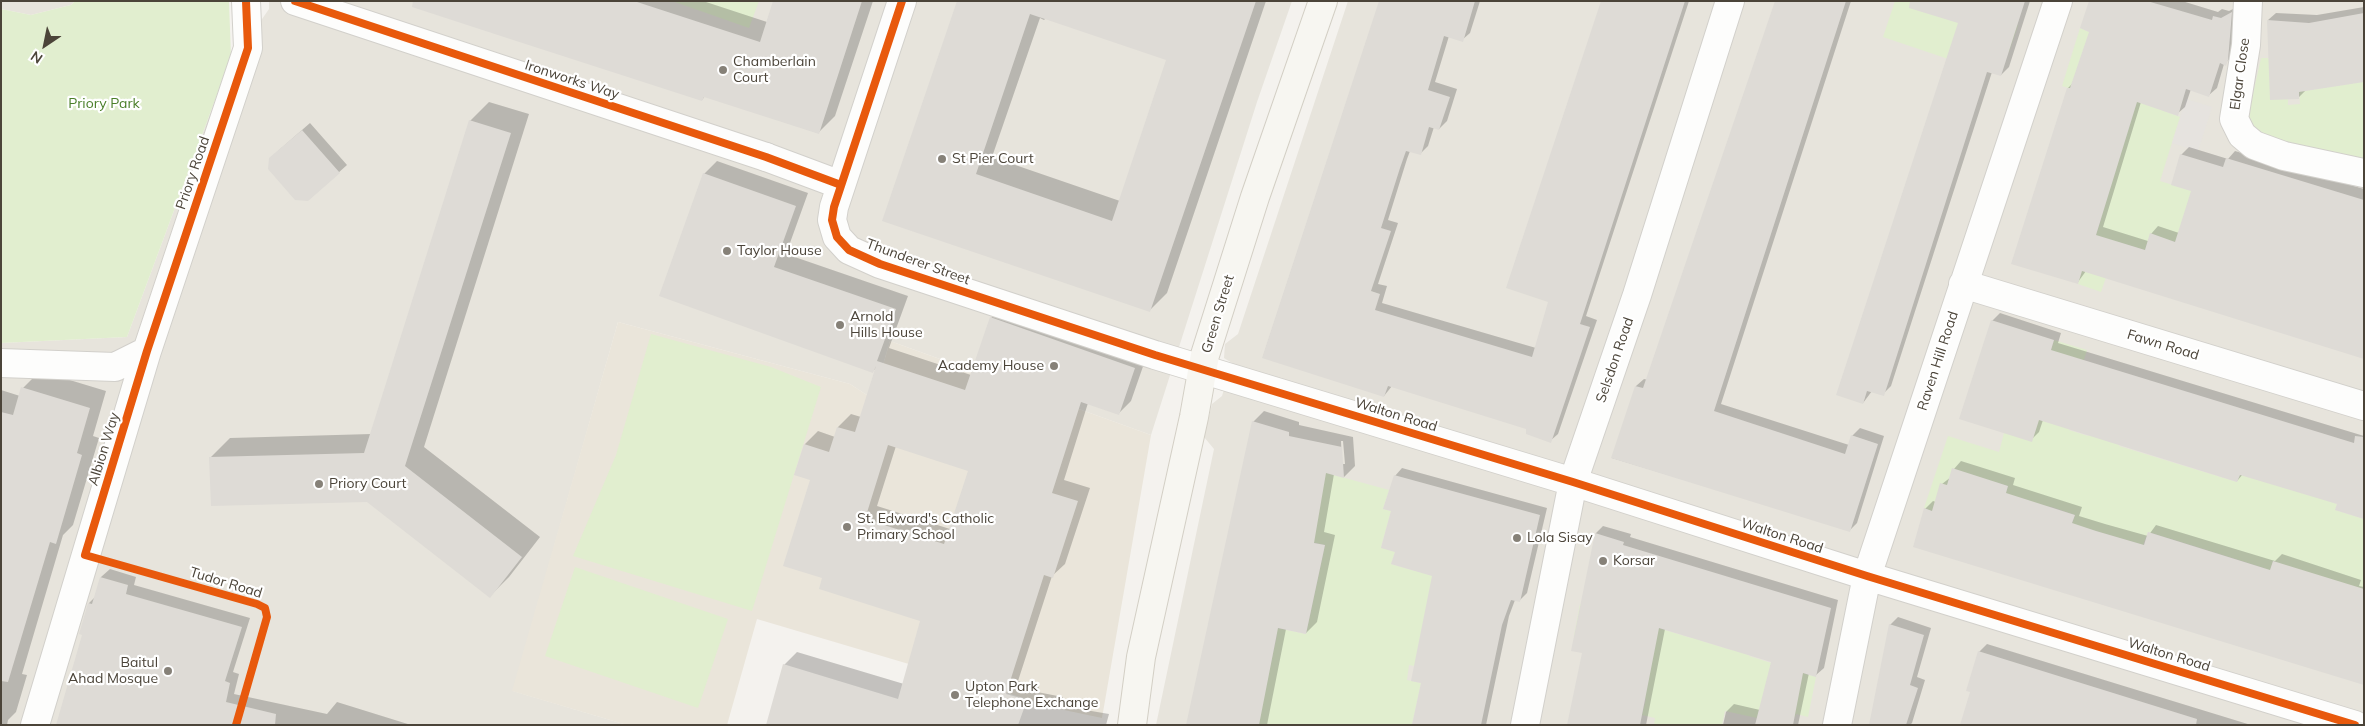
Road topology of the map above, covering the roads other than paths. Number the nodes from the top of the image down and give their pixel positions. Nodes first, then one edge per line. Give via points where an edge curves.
1 (246, 1) edge
2 (294, 1) edge
3 (902, 1) edge
4 (1323, 1) edge
5 (1730, 1) edge
6 (2058, 1) edge
7 (2248, 1) edge
8 (2364, 173) edge
9 (841, 185) junction
10 (1963, 284) junction
11 (147, 351) junction
12 (1, 363) edge
13 (1203, 370) junction
14 (2364, 406) edge
15 (1573, 482) junction
16 (1867, 576) junction
17 (36, 725) edge
18 (1132, 725) edge
19 (1525, 725) edge
20 (1836, 725) edge
21 (2354, 725) edge

1 - 11 street, Priory Road via 248,48
2 - 9 street, Ironworks Way via 766,157
3 - 9 street, Thunderer Street
4 - 13 main road, Green Street via 1255,196
5 - 15 street, Selsdon Road via 1637,295
6 - 10 street, Raven Hill Road
7 - 8 street, Elgar Close via 2246,45 2234,119 2242,135 2254,145 2284,156
9 - 13 street, Thunderer Street via 832,220 836,237 849,250 890,267
10 - 14 street, Fawn Road
10 - 16 street, Raven Hill Road
11 - 12 street via 115,367
11 - 17 street, Albion Way
13 - 15 street, Walton Road
13 - 18 main road, Green Street via 1141,656
15 - 16 street, Walton Road
15 - 19 street, Selsdon Road
16 - 20 street, Raven Hill Road
16 - 21 street, Walton Road

